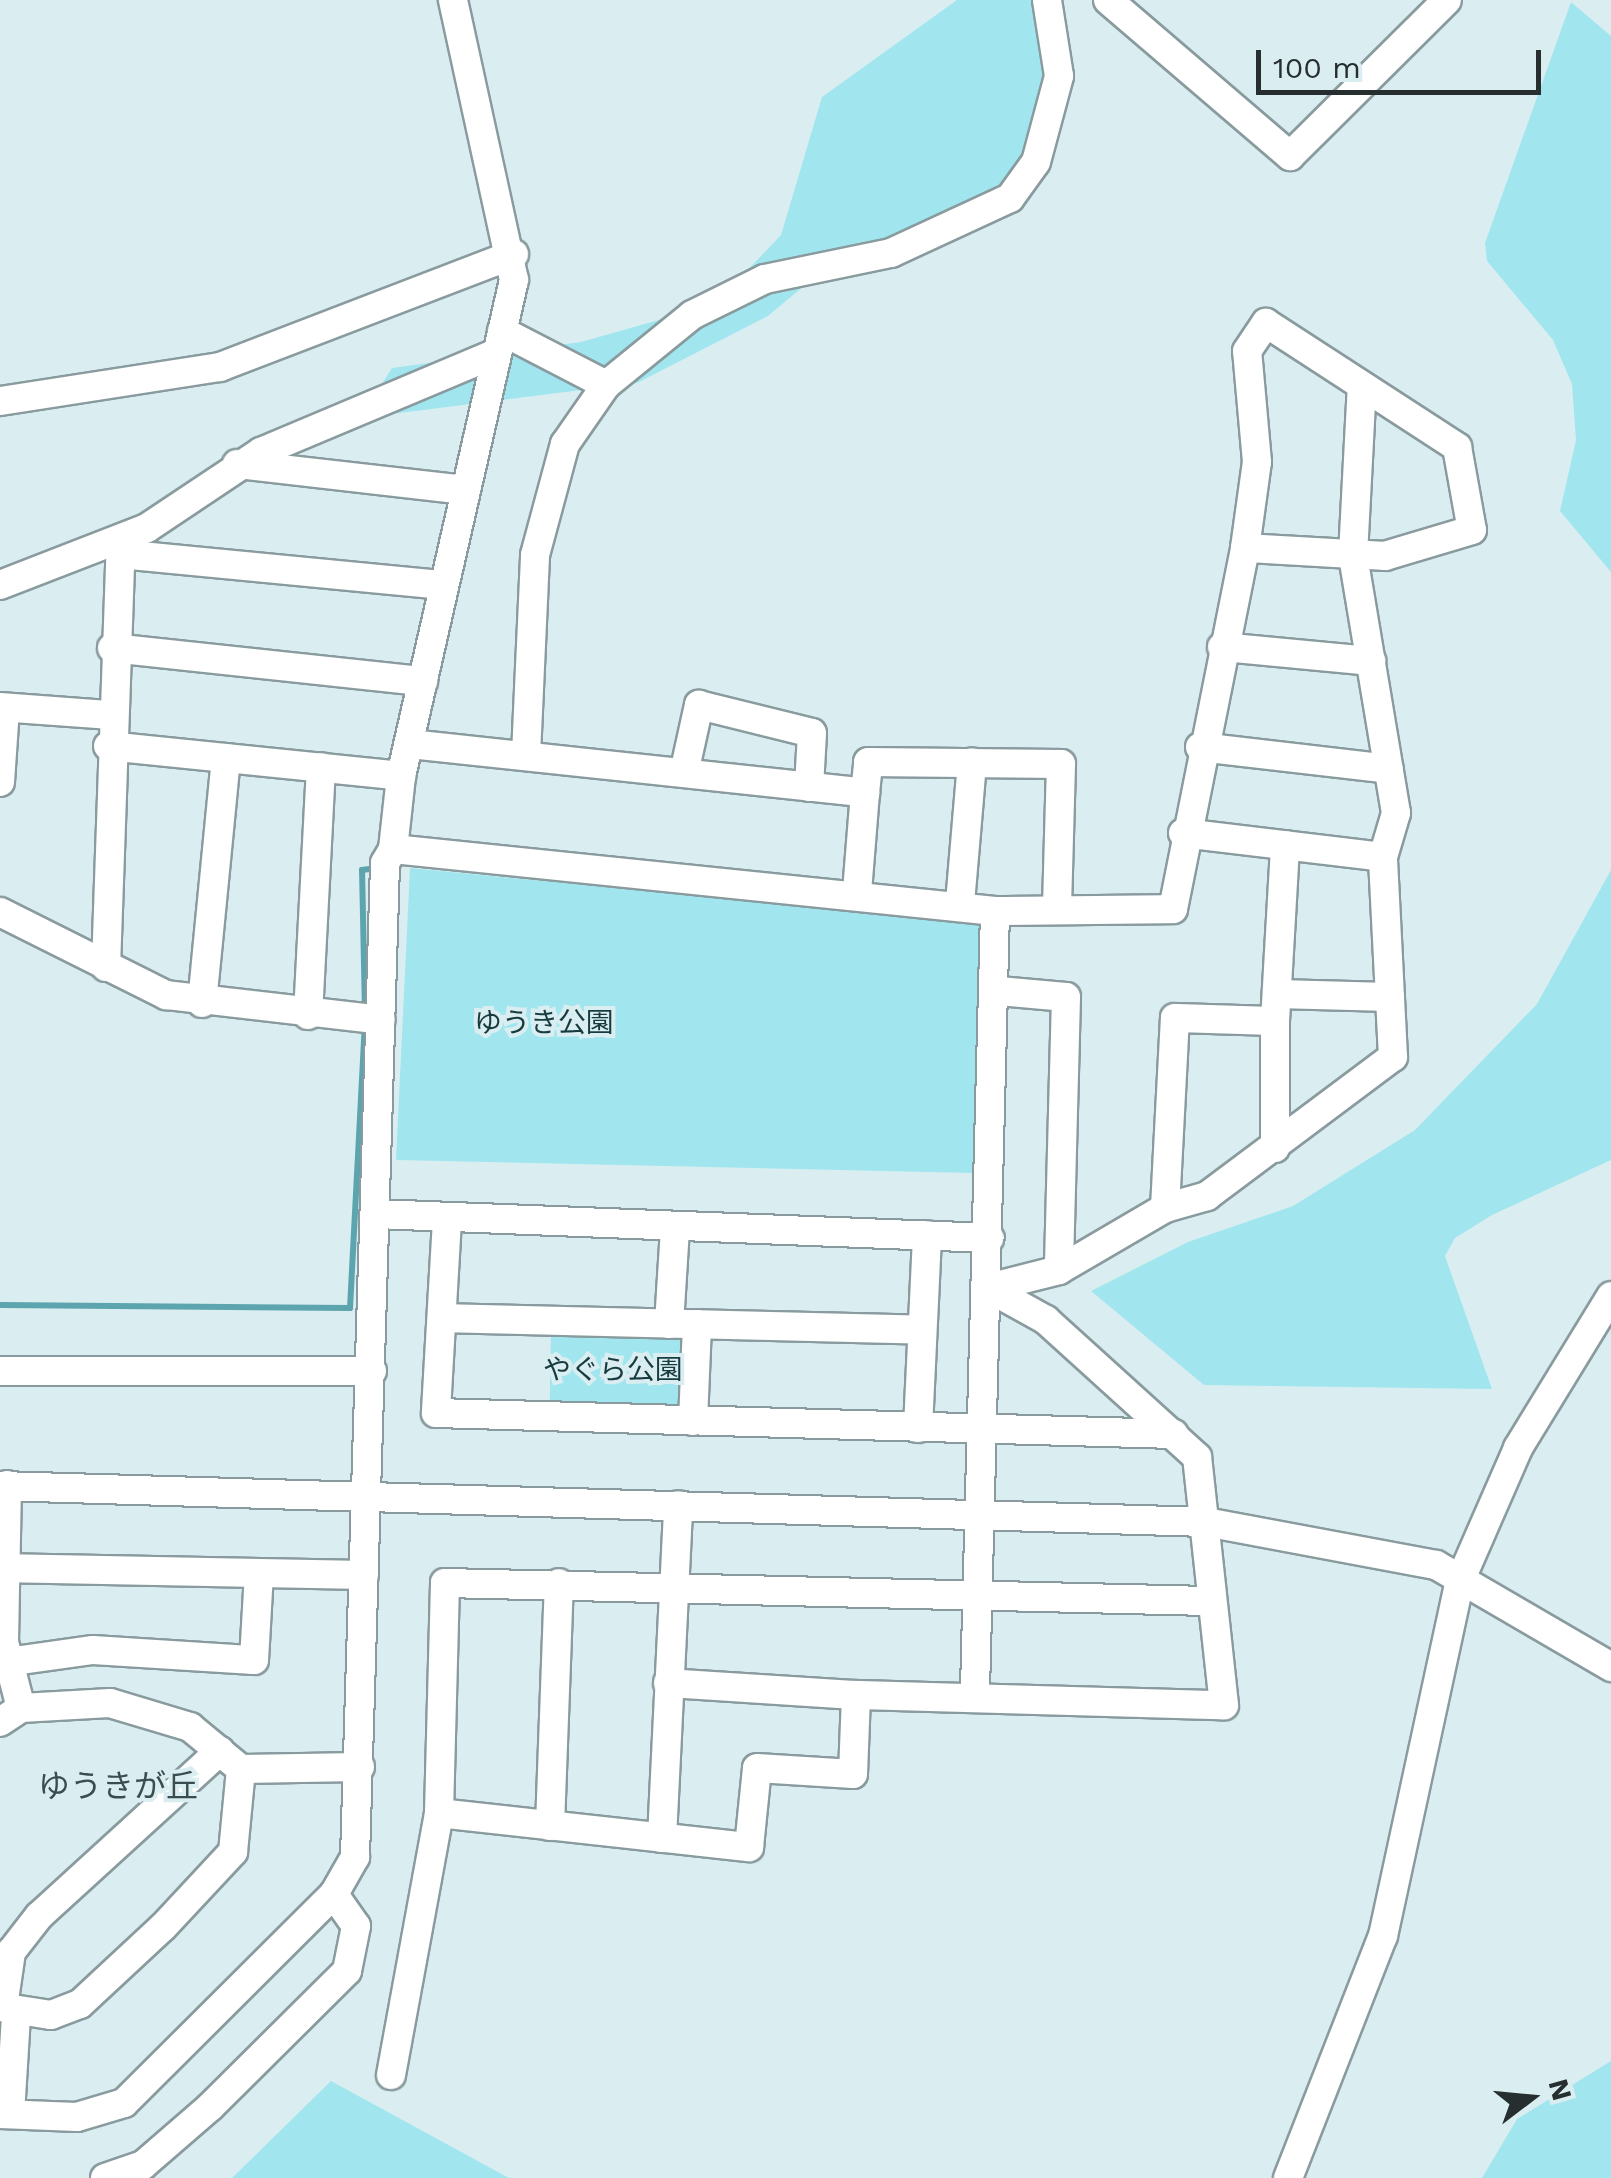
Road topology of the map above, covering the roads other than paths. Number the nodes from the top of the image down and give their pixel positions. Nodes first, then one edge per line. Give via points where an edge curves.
1 (452, 0) edge
2 (464, 0) edge
3 (1046, 0) edge
4 (1108, 0) edge
5 (1448, 0) edge
6 (461, 34) junction
7 (514, 254) junction
8 (499, 342) junction
9 (606, 385) junction
10 (1362, 386) junction
11 (0, 401) edge
12 (237, 464) junction
13 (466, 490) junction
14 (121, 546) junction
15 (1245, 548) junction
16 (1353, 554) junction
17 (0, 585) edge
18 (444, 585) junction
19 (1222, 647) junction
20 (112, 648) junction
21 (1371, 660) junction
22 (423, 682) junction
23 (2, 708) edge
24 (108, 715) junction
25 (410, 744) junction
26 (108, 746) junction
27 (1200, 747) junction
28 (526, 755) junction
29 (226, 758) junction
30 (972, 763) junction
31 (321, 767) junction
32 (1389, 769) junction
33 (684, 773) junction
34 (401, 776) junction
35 (0, 782) edge
36 (809, 787) junction
37 (866, 793) junction
38 (1183, 833) junction
39 (1285, 845) junction
40 (393, 849) junction
41 (1383, 858) junction
42 (857, 892) junction
43 (960, 903) junction
44 (1057, 910) junction
45 (995, 911) junction
46 (0, 912) edge
47 (106, 967) junction
48 (999, 991) junction
49 (1390, 997) junction
50 (202, 1003) junction
51 (1276, 1007) junction
52 (308, 1015) junction
53 (381, 1020) junction
54 (1276, 1148) junction
55 (1165, 1208) junction
56 (376, 1214) junction
57 (447, 1220) junction
58 (675, 1229) junction
59 (927, 1235) junction
60 (990, 1238) junction
61 (1059, 1270) junction
62 (988, 1288) junction
63 (1611, 1296) edge
64 (442, 1318) junction
65 (683, 1324) junction
66 (922, 1330) junction
67 (0, 1370) edge
68 (372, 1371) junction
69 (693, 1420) junction
70 (918, 1428) junction
71 (983, 1430) junction
72 (1174, 1434) junction
73 (4, 1485) edge
74 (368, 1494) junction
75 (678, 1505) junction
76 (981, 1513) junction
77 (1206, 1522) junction
78 (2, 1568) edge
79 (259, 1574) junction
80 (364, 1575) junction
81 (1460, 1580) junction
82 (559, 1583) junction
83 (672, 1583) junction
84 (979, 1595) junction
85 (1212, 1601) junction
86 (4, 1662) edge
87 (1611, 1666) edge
88 (668, 1683) junction
89 (975, 1692) junction
90 (856, 1695) junction
91 (10, 1715) edge
92 (230, 1760) junction
93 (360, 1767) junction
94 (439, 1813) junction
95 (550, 1826) junction
96 (662, 1838) junction
97 (334, 1894) junction
98 (6, 2010) edge
99 (391, 2075) dead end
100 (5, 2114) edge
101 (105, 2178) edge
102 (1288, 2178) edge

1 - 6 street
2 - 6 street
3 - 9 street via 1059,76 1036,162 1010,198 890,252 766,279 692,315
4 - 5 street via 1290,156
6 - 7 street
7 - 8 street
7 - 11 street via 220,367
8 - 9 street
8 - 12 street
8 - 13 street
9 - 28 street via 566,444 535,555
10 - 15 street via 1266,323 1247,351 1257,462
10 - 16 street
10 - 16 street via 1457,447 1472,530 1385,556
12 - 13 street
12 - 14 street
13 - 18 street
14 - 17 street
14 - 18 street
14 - 20 street
15 - 16 street
15 - 19 street
16 - 21 street
18 - 22 street
19 - 21 street
19 - 27 street
20 - 22 street
20 - 24 street
21 - 32 street
22 - 25 street
23 - 24 street
23 - 35 street
24 - 26 street
25 - 28 street
25 - 34 street
26 - 29 street
26 - 47 street
27 - 32 street
27 - 38 street
28 - 33 street
29 - 31 street
29 - 50 street
30 - 37 street via 868,762
30 - 43 street
30 - 44 street via 1061,764
31 - 34 street
31 - 52 street
32 - 41 street via 1396,813
33 - 36 street
33 - 36 street via 699,705 812,733
34 - 40 street
36 - 37 street
37 - 42 street
38 - 39 street
38 - 44 street via 1173,909
39 - 41 street
39 - 51 street
40 - 42 street
40 - 53 street
41 - 49 street
42 - 43 street
43 - 45 street
44 - 45 street
45 - 48 street
46 - 47 street
47 - 50 street
48 - 60 street
48 - 61 street via 1066,997
49 - 51 street
49 - 54 street via 1394,1056
50 - 52 street
51 - 54 street
51 - 55 street via 1175,1018
52 - 53 street
53 - 56 street
54 - 55 street via 1207,1196
55 - 61 street
56 - 57 street
56 - 68 street
57 - 58 street
57 - 64 street
58 - 59 street
58 - 65 street
59 - 60 street
59 - 66 street
60 - 62 street
61 - 62 street
62 - 71 street
62 - 72 street via 1046,1320
63 - 81 street via 1518,1448
64 - 65 street
64 - 69 street via 436,1413
65 - 66 street
65 - 69 street
66 - 70 street
67 - 68 street
68 - 74 street
69 - 70 street
70 - 71 street
71 - 72 street
71 - 76 street
72 - 77 street via 1197,1457
73 - 74 street
73 - 78 street
74 - 75 street
74 - 80 street
75 - 76 street
75 - 83 street
76 - 77 street
76 - 84 street
77 - 81 street via 1436,1565
77 - 85 street
78 - 79 street
78 - 86 street
79 - 80 street
79 - 86 street via 254,1660 93,1650
80 - 93 street
81 - 87 street
81 - 102 street via 1383,1936
82 - 83 street
82 - 94 street via 446,1584
82 - 95 street
83 - 84 street
83 - 88 street
84 - 85 street
84 - 89 street
85 - 89 street via 1224,1704 1146,1708
86 - 91 street
88 - 90 street
88 - 96 street
89 - 90 street
90 - 96 street via 853,1774 758,1768 749,1847
91 - 92 street via 66,1700 153,1710
92 - 93 street
92 - 98 street via 39,1916 12,1952
92 - 98 street via 233,1852 216,1874 80,2004
93 - 97 street via 355,1857
94 - 95 street
94 - 99 street
95 - 96 street
97 - 100 street via 124,2103 77,2117
97 - 101 street via 356,1926 347,1971 210,2108 142,2165
98 - 100 street

